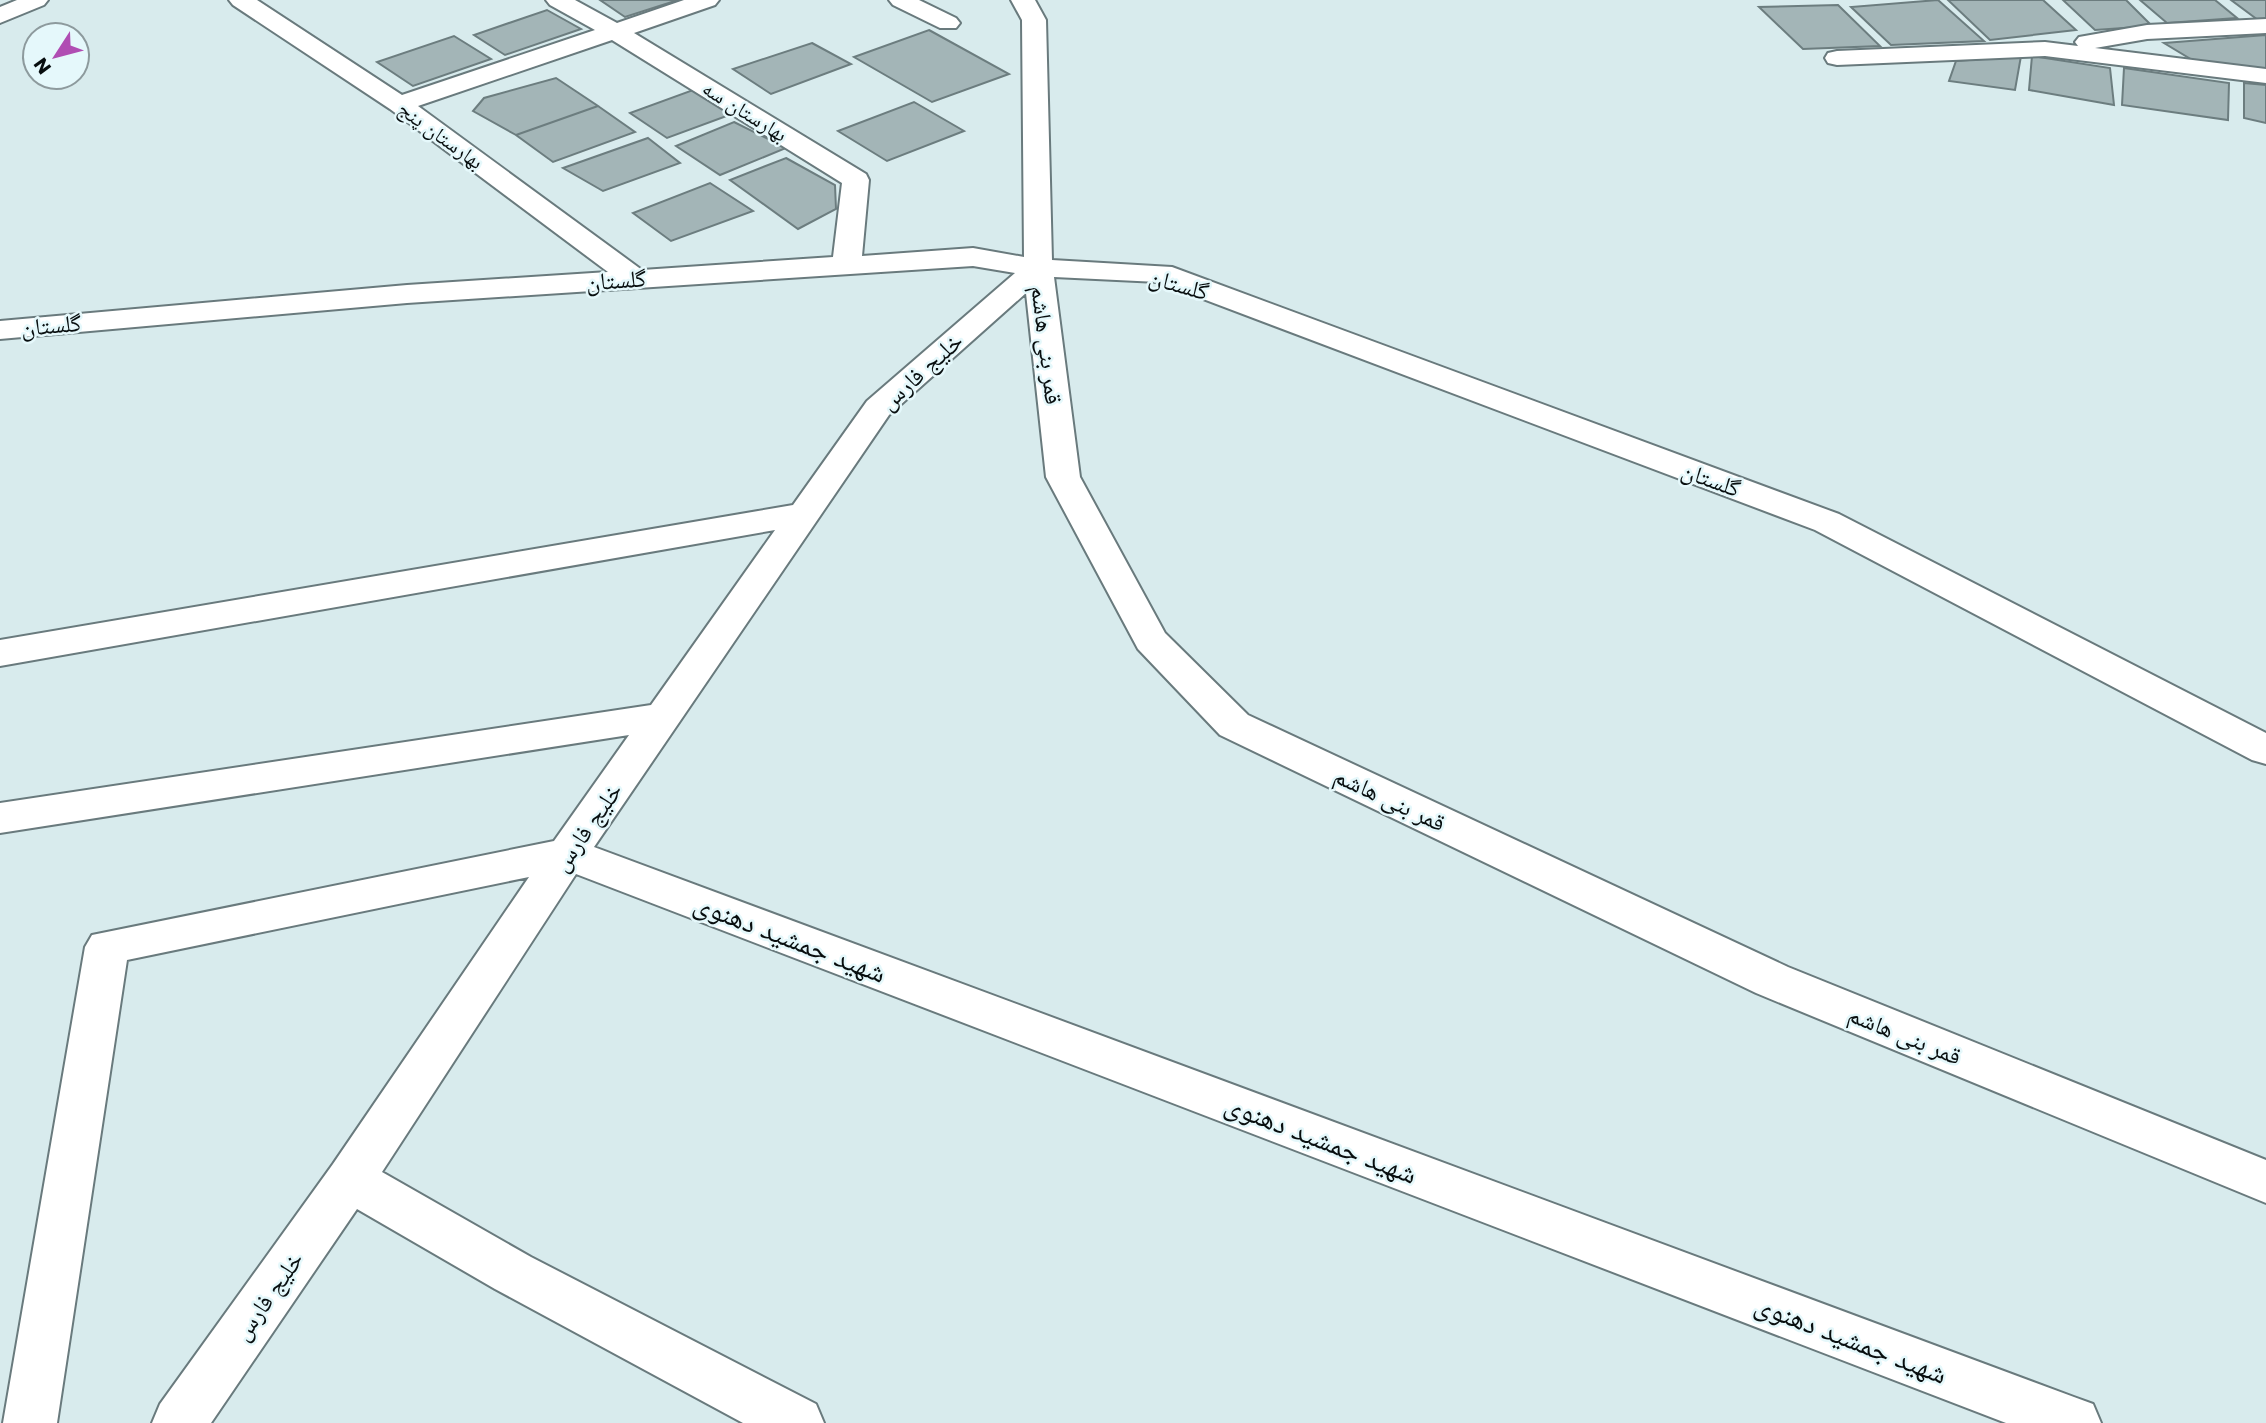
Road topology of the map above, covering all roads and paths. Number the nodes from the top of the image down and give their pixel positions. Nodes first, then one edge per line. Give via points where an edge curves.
1 (36, 0) edge
2 (241, 0) edge
3 (558, 0) edge
4 (707, 0) edge
5 (901, 0) edge
6 (1023, 0) edge
7 (0, 16) edge
8 (948, 23) dead end
9 (2266, 26) edge
10 (613, 30) junction
11 (2045, 49) junction
12 (1837, 58) dead end
13 (2266, 76) edge
14 (399, 104) junction
15 (847, 265) junction
16 (1038, 268) junction
17 (636, 279) junction
18 (0, 330) edge
19 (804, 514) junction
20 (0, 653) edge
21 (664, 716) junction
22 (2266, 750) edge
23 (0, 818) edge
24 (568, 854) junction
25 (350, 1179) junction
26 (2266, 1182) edge
27 (30, 1423) edge
28 (179, 1423) edge
29 (796, 1423) edge
30 (2074, 1423) edge

1 - 7 street
2 - 14 street, بهارستان پنج
3 - 10 street, بهارستان سه
4 - 10 street
5 - 8 street
6 - 16 street, قمر بنی هاشم via 1034,20
9 - 11 street via 2147,32
10 - 14 street
10 - 15 street, بهارستان سه via 856,180
11 - 12 street
11 - 13 street
14 - 17 street, بهارستان پنج
15 - 16 street, گلستان via 973,257
15 - 17 street, گلستان
16 - 19 street, خلیج فارس via 878,408
16 - 22 street, گلستان via 1162,273 1827,522
16 - 26 street, قمر بنی هاشم via 1063,477 1151,640 1234,724 1772,980
17 - 18 street, گلستان
19 - 20 street
19 - 21 street, خلیج فارس
21 - 23 street
21 - 24 street, خلیج فارس
24 - 25 street, خلیج فارس
24 - 27 street via 107,947
24 - 30 street, شهید جمشید دهنوی
25 - 28 street, خلیج فارس
25 - 29 street via 513,1273

